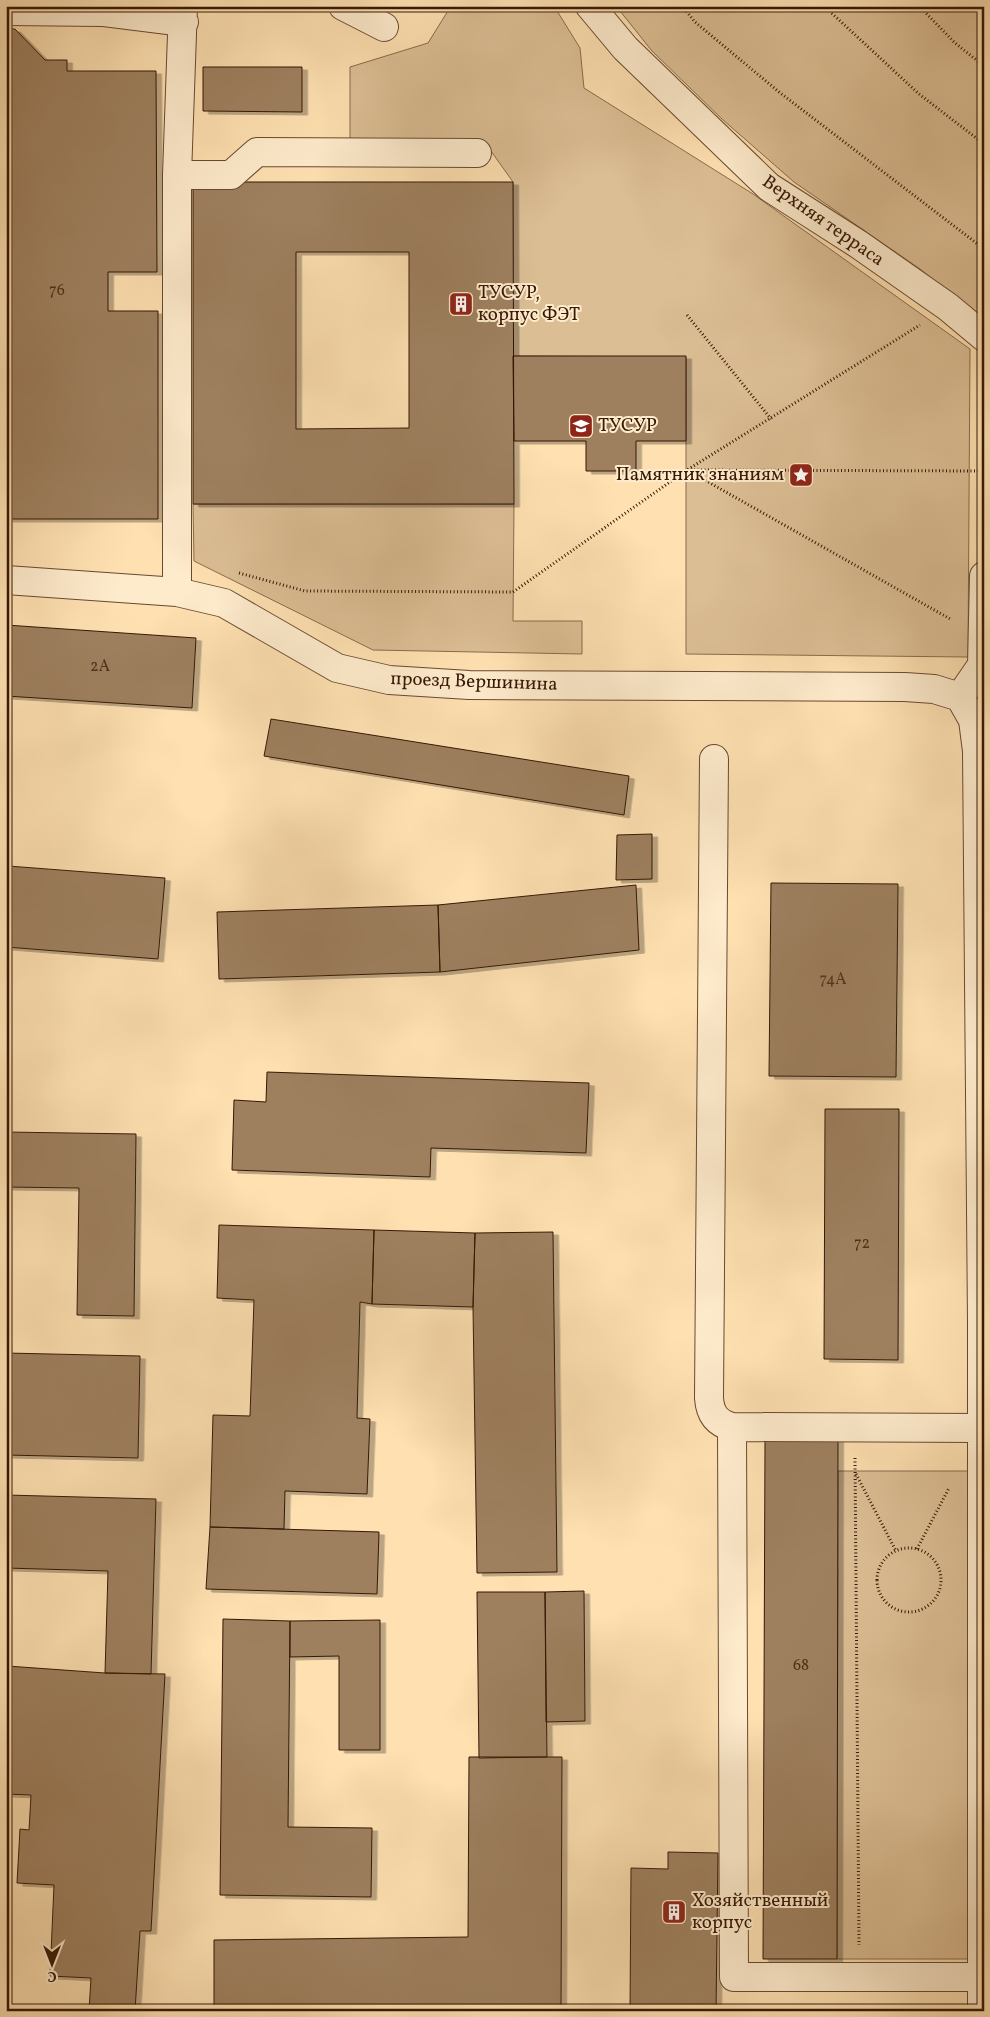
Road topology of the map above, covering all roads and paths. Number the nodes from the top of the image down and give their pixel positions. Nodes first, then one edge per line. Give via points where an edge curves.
1 (342, 6) edge
2 (590, 6) edge
3 (682, 6) edge
4 (824, 6) edge
5 (919, 6) edge
6 (6, 10) edge
7 (184, 14) edge
8 (384, 27) dead end
9 (984, 66) edge
10 (984, 144) edge
11 (477, 153) dead end
12 (177, 175) junction
13 (984, 249) edge
14 (948, 307) junction
15 (687, 315) dead end
16 (984, 337) edge
17 (772, 419) junction
18 (687, 470) junction
19 (984, 471) edge
20 (231, 571) dead end
21 (984, 576) edge
22 (6, 580) edge
23 (177, 592) junction
24 (982, 638) junction
25 (983, 665) edge
26 (960, 697) junction
27 (714, 759) dead end
28 (982, 1136) edge
29 (983, 1323) edge
30 (732, 1427) junction
31 (855, 1428) junction
32 (981, 1428) junction
33 (856, 1473) junction
34 (896, 1551) junction
35 (983, 1781) edge
36 (860, 1977) junction
37 (982, 1977) junction
38 (982, 2011) edge

1 - 8 street
2 - 14 street, Верхняя терраса via 625,48 769,187
3 - 13 path via 695,22 779,92
4 - 10 path via 918,94
5 - 9 path via 955,43
6 - 7 street
7 - 12 street
11 - 12 street via 258,152 231,175
12 - 23 street
14 - 16 street, Верхняя терраса
14 - 17 path
15 - 17 path
17 - 18 path
18 - 19 path
18 - 20 path via 512,592 305,591
18 - 24 path
21 - 24 street
22 - 23 street, проезд Вершинина
23 - 26 street, проезд Вершинина via 224,603 337,668 390,680 469,686 905,687
24 - 25 street
25 - 26 street
26 - 28 street via 973,720 977,751
27 - 30 street via 710,1398 712,1414 724,1425
28 - 29 street
29 - 32 street
30 - 31 street
30 - 36 street via 734,1977
31 - 32 street
31 - 33 path
32 - 35 street
33 - 34 path
33 - 36 path
34 - 34 path via 880,1565 877,1575 880,1596 896,1610 918,1611 927,1607 939,1591 941,1580 934,1560 917,1549
35 - 37 street
36 - 37 street
37 - 38 street

